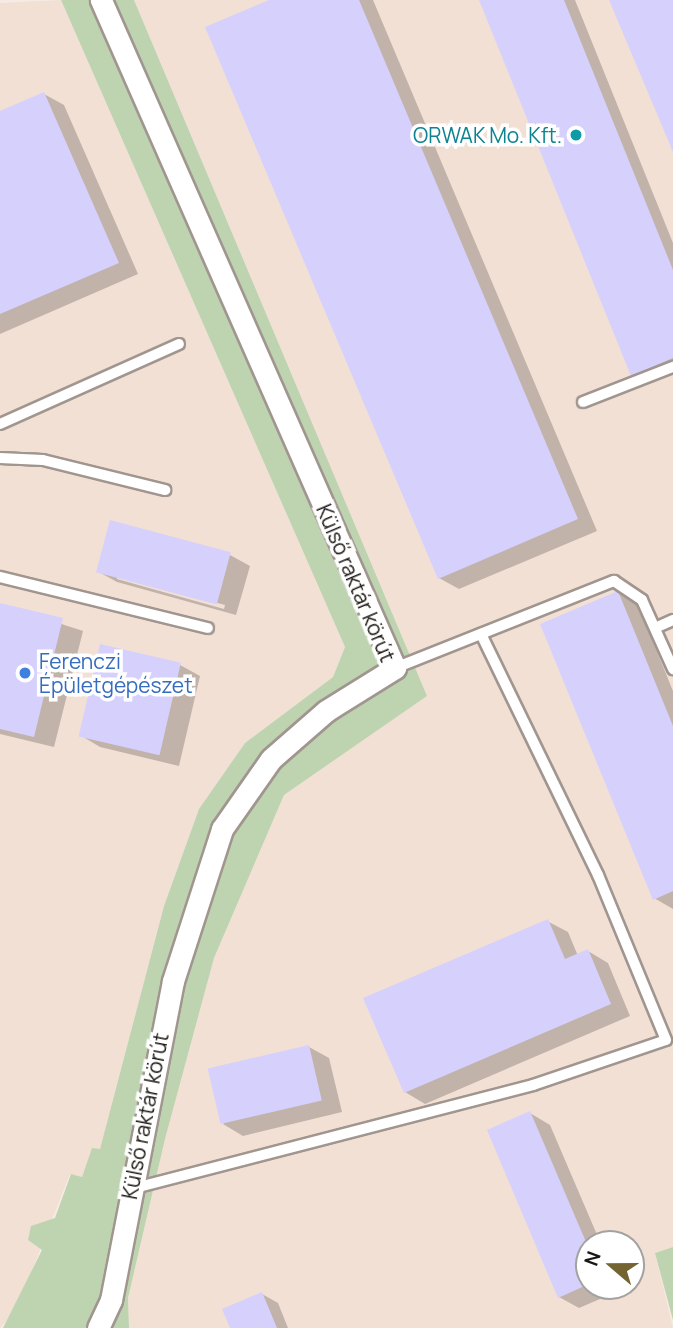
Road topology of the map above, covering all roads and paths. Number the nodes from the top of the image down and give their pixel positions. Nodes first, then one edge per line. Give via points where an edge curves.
1 (101, 0) edge
2 (179, 344) dead end
3 (673, 367) edge
4 (583, 402) dead end
5 (0, 424) edge
6 (0, 458) edge
7 (165, 490) dead end
8 (0, 578) edge
9 (673, 620) edge
10 (208, 628) dead end
11 (654, 628) junction
12 (481, 634) junction
13 (395, 668) junction
14 (673, 669) edge
15 (670, 1039) edge
16 (131, 1189) junction
17 (98, 1328) edge

1 - 13 street, Külső raktár körút
2 - 5 lane
3 - 4 lane
6 - 7 lane via 43,460
8 - 10 lane
9 - 11 lane
11 - 12 lane via 642,600 614,581
11 - 14 lane
12 - 13 lane
12 - 15 lane via 598,875
13 - 16 street, Külső raktár körút via 326,711 271,759 222,829 173,981
15 - 16 lane via 533,1085
16 - 17 street, Külső raktár körút via 111,1300

